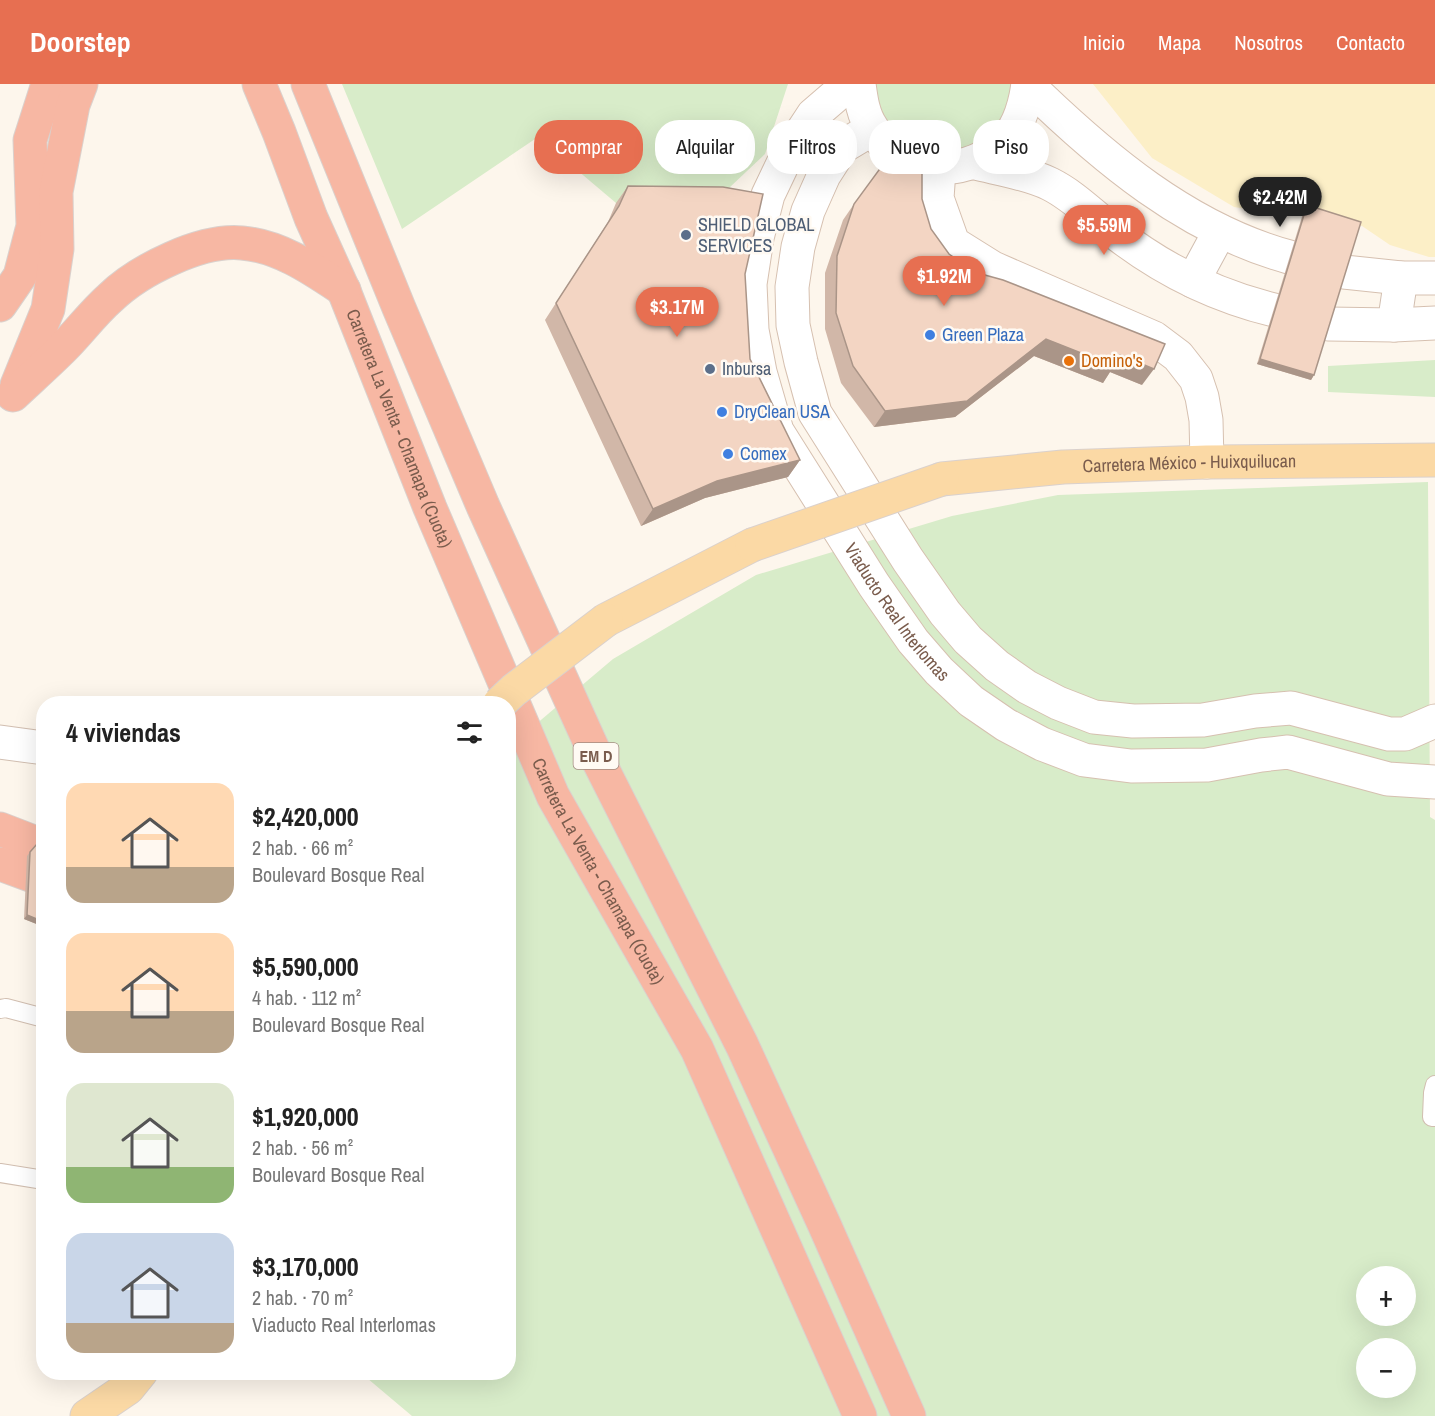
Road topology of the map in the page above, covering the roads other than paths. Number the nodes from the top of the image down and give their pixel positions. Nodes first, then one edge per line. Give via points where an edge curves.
1 (48, 84) edge
2 (81, 84) edge
3 (259, 84) edge
4 (308, 84) edge
5 (849, 84) edge
6 (859, 84) edge
7 (1028, 85) edge
8 (1020, 120) edge
9 (869, 122) edge
10 (869, 131) edge
11 (939, 174) edge
12 (1023, 174) edge
13 (1220, 231) junction
14 (1289, 257) edge
15 (1344, 272) edge
16 (1401, 278) junction
17 (1435, 278) edge
18 (1193, 281) junction
19 (344, 291) junction
20 (0, 305) edge
21 (1274, 310) edge
22 (1435, 323) edge
23 (1328, 324) edge
24 (1394, 325) junction
25 (7, 399) edge
26 (1435, 460) edge
27 (1207, 462) junction
28 (508, 696) edge
29 (510, 696) edge
30 (516, 709) edge
31 (1435, 721) edge
32 (0, 742) edge
33 (36, 747) edge
34 (1435, 782) edge
35 (0, 829) edge
36 (36, 843) edge
37 (0, 864) edge
38 (36, 877) edge
39 (0, 1009) edge
40 (36, 1016) edge
41 (1435, 1085) edge
42 (1435, 1117) edge
43 (0, 1173) edge
44 (36, 1179) edge
45 (134, 1380) edge
46 (87, 1416) edge
47 (860, 1416) edge
48 (909, 1416) edge

1 - 20 highway via 30,140 33,226 20,276
2 - 25 highway via 73,105 56,192 57,249 48,309
3 - 19 highway, Carretera La Venta - Chamapa (Cuota)
4 - 48 highway, EM D via 497,538 597,758 742,1046
5 - 34 main road, Viaducto Real Interlomas via 813,115 788,153 768,195 750,284 752,330 777,431 874,585 939,671 971,701 1006,725 1084,760 1131,766 1207,765 1288,752 1388,779
6 - 9 main road
7 - 8 main road
7 - 13 main road via 1142,184
10 - 31 main road, Viaducto Real Interlomas via 842,147 808,211 792,287 793,325 815,413 908,560 968,640 1027,687 1094,717 1133,722 1203,720 1291,708 1389,734 1405,734
11 - 27 main road via 937,198 953,243 993,268 1155,338 1178,356 1196,379 1202,397
12 - 18 main road via 1069,195 1150,257
13 - 14 main road
13 - 18 main road
15 - 16 main road
16 - 17 main road
16 - 24 main road
18 - 21 main road via 1248,304
19 - 25 highway via 309,267 267,248 241,243 207,245 173,257 111,296
19 - 29 highway, Carretera La Venta - Chamapa (Cuota)
22 - 24 main road
23 - 24 main road
26 - 27 main road, Carretera México - Huixquilucan
27 - 28 main road, Carretera México - Huixquilucan, bridge via 1063,466 942,479 752,545 606,620
30 - 47 highway, Carretera La Venta - Chamapa (Cuota) via 553,796 697,1049
32 - 33 main road
35 - 36 highway
37 - 38 highway
39 - 40 lane
41 - 42 lane
43 - 44 lane
45 - 46 main road

